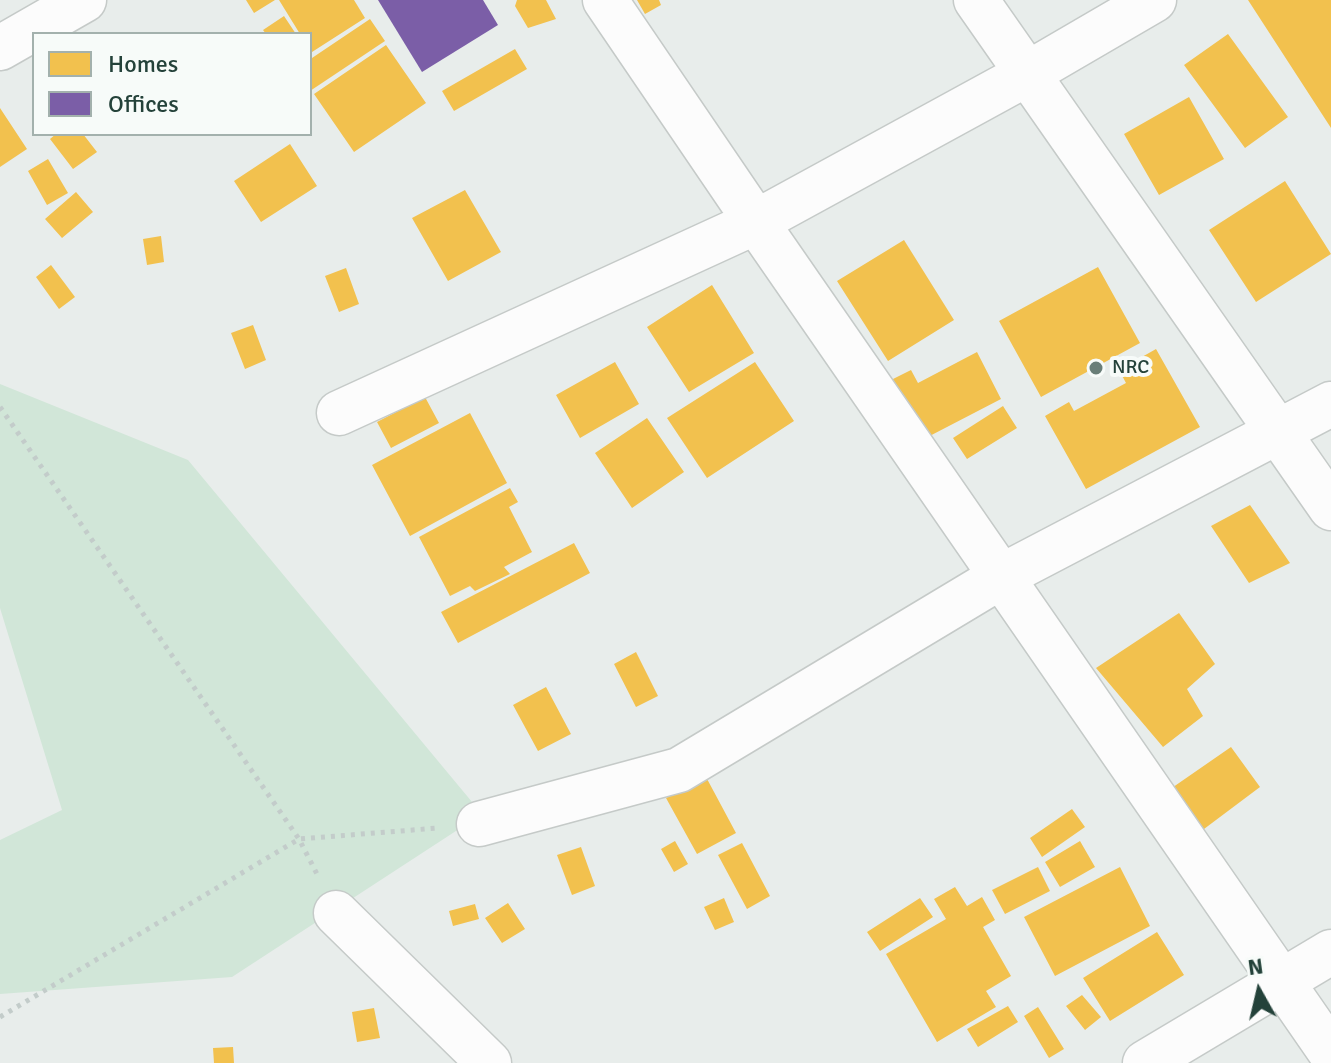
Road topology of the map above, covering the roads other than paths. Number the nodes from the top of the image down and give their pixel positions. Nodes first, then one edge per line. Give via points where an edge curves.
1 (84, 0) edge
2 (605, 0) edge
3 (976, 0) edge
4 (1154, 0) edge
5 (0, 48) edge
6 (1027, 74) junction
7 (756, 222) junction
8 (1331, 404) edge
9 (339, 413) dead end
10 (1277, 431) junction
11 (1331, 508) edge
12 (1002, 576) junction
13 (479, 824) road end
14 (336, 913) road end
15 (1331, 952) edge
16 (1282, 981) junction
17 (1331, 1053) edge
18 (489, 1063) edge
19 (1145, 1063) edge

1 - 5 street
2 - 7 street
3 - 6 street
4 - 6 street
6 - 7 street
6 - 10 street
7 - 9 street
7 - 12 street
8 - 10 street
10 - 11 street
10 - 12 street
12 - 13 street via 679,770
12 - 16 street
14 - 18 street
15 - 16 street
16 - 17 street
16 - 19 street

